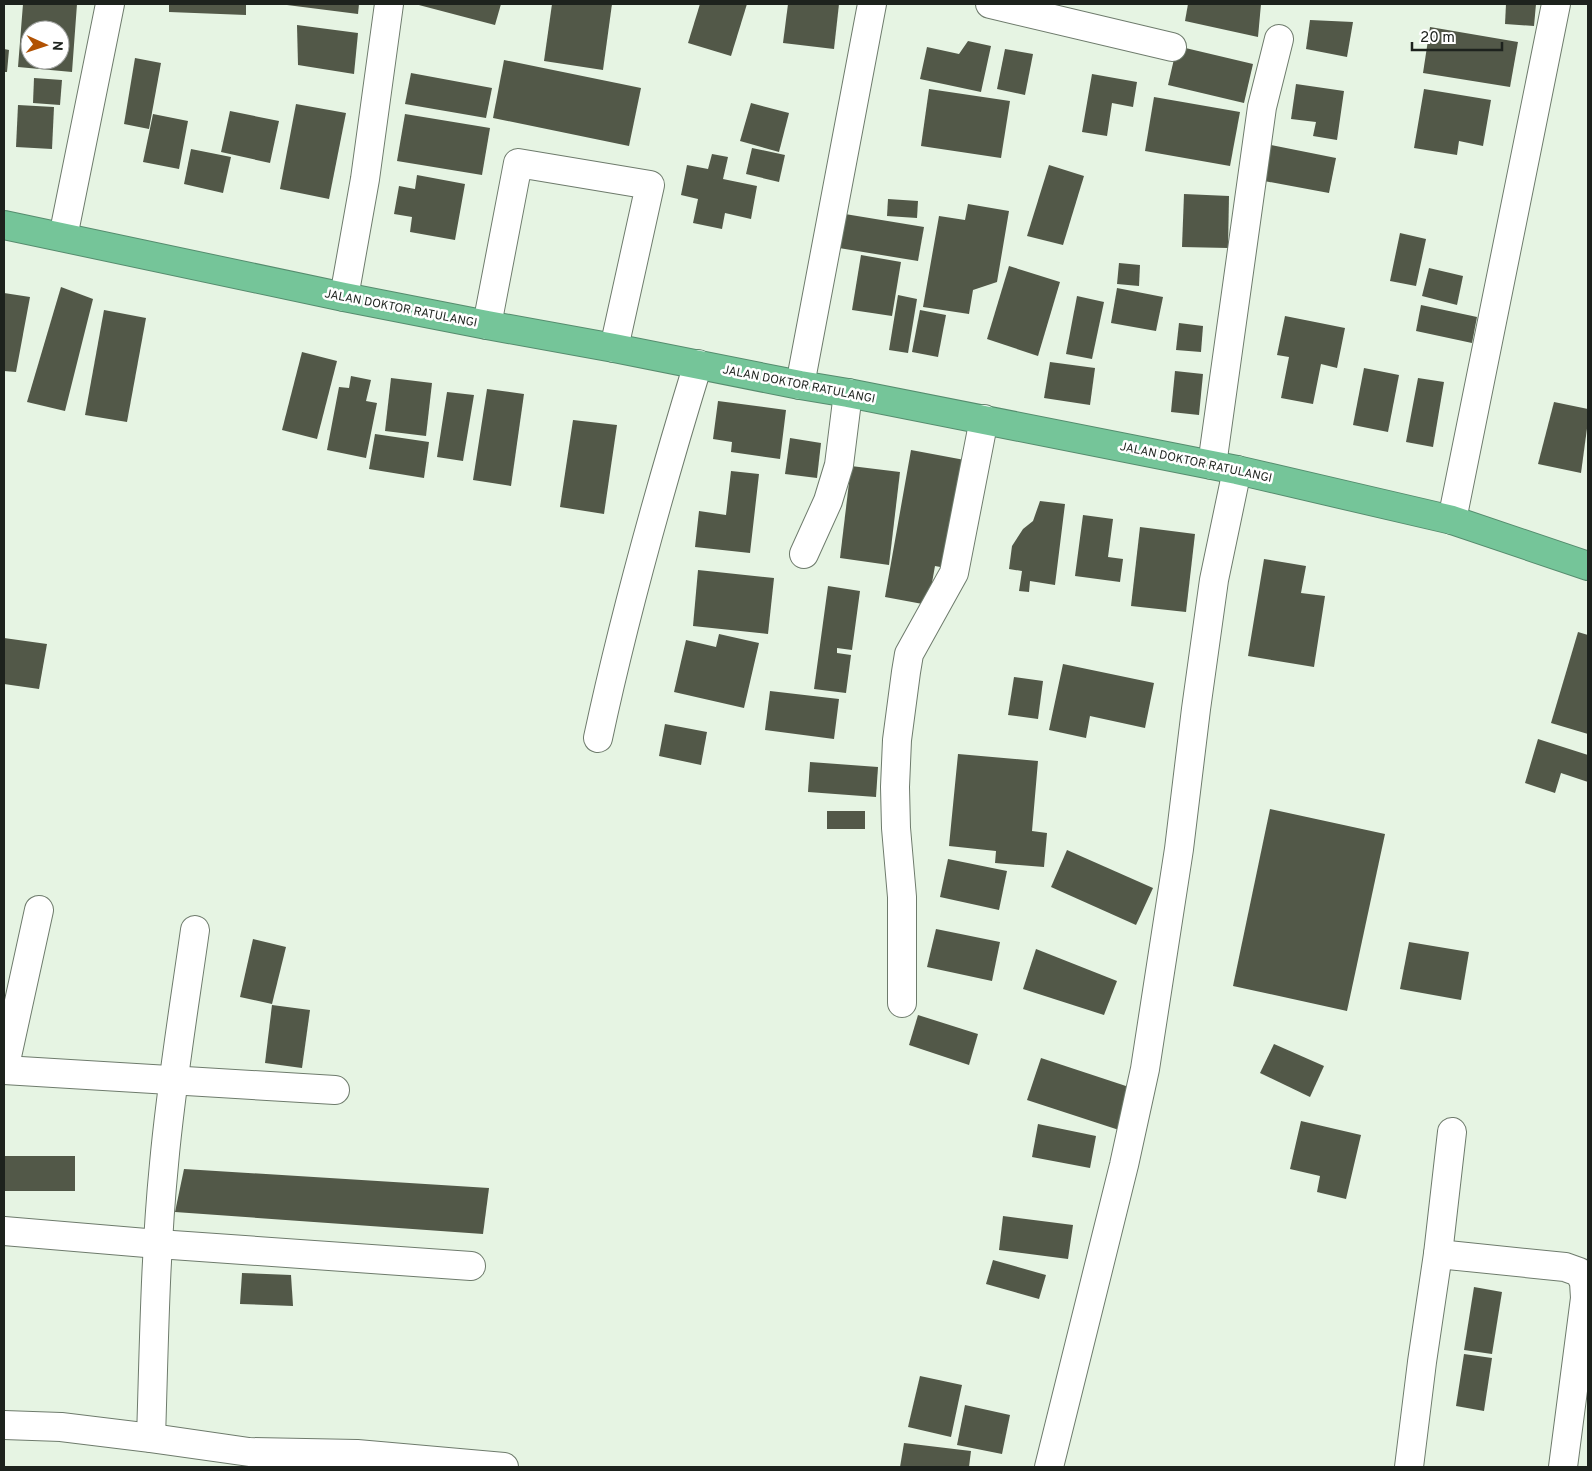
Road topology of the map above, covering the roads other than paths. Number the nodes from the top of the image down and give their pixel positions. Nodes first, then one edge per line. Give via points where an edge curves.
1 (110, 4) edge
2 (389, 4) edge
3 (872, 4) edge
4 (990, 4) edge
5 (1556, 4) edge
6 (1279, 39) dead end
7 (1172, 47) dead end
8 (4, 225) edge
9 (62, 236) junction
10 (344, 297) junction
11 (487, 325) junction
12 (614, 348) junction
13 (698, 364) junction
14 (800, 385) junction
15 (848, 393) junction
16 (984, 419) junction
17 (1225, 468) junction
18 (1452, 520) junction
19 (804, 554) dead end
20 (1588, 566) edge
21 (598, 738) dead end
22 (39, 910) dead end
23 (195, 930) dead end
24 (902, 1003) dead end
25 (4, 1070) edge
26 (172, 1079) junction
27 (335, 1090) dead end
28 (1452, 1132) dead end
29 (4, 1230) edge
30 (158, 1244) junction
31 (1438, 1254) junction
32 (471, 1266) dead end
33 (4, 1425) edge
34 (151, 1438) junction
35 (504, 1467) edge
36 (1050, 1467) edge
37 (1409, 1467) edge
38 (1563, 1467) edge

1 - 9 street
2 - 10 street via 365,179
3 - 14 street
4 - 7 street
5 - 18 street
6 - 17 street via 1262,107
8 - 9 highway, JALAN DOKTOR RATULANGI
9 - 10 highway, JALAN DOKTOR RATULANGI
10 - 11 highway, JALAN DOKTOR RATULANGI
11 - 12 highway, JALAN DOKTOR RATULANGI
11 - 12 street via 518,163 650,185
12 - 13 highway, JALAN DOKTOR RATULANGI
13 - 14 highway, JALAN DOKTOR RATULANGI
13 - 21 street via 614,664
14 - 15 highway, JALAN DOKTOR RATULANGI
15 - 16 highway, JALAN DOKTOR RATULANGI
15 - 19 street via 839,464 828,502
16 - 17 highway, JALAN DOKTOR RATULANGI
16 - 24 street via 954,574 909,654 906,672 895,787 902,898
17 - 18 highway, JALAN DOKTOR RATULANGI
17 - 36 street via 1214,580 1179,849 1145,1069
18 - 20 highway, JALAN DOKTOR RATULANGI
22 - 25 street
23 - 26 street
25 - 26 street
26 - 27 street
26 - 30 street
28 - 31 street
29 - 30 street
30 - 32 street
30 - 34 street
31 - 37 street
31 - 38 street via 1565,1267 1579,1272 1584,1282 1585,1298
33 - 34 street via 61,1427
34 - 35 street via 249,1452 357,1454

